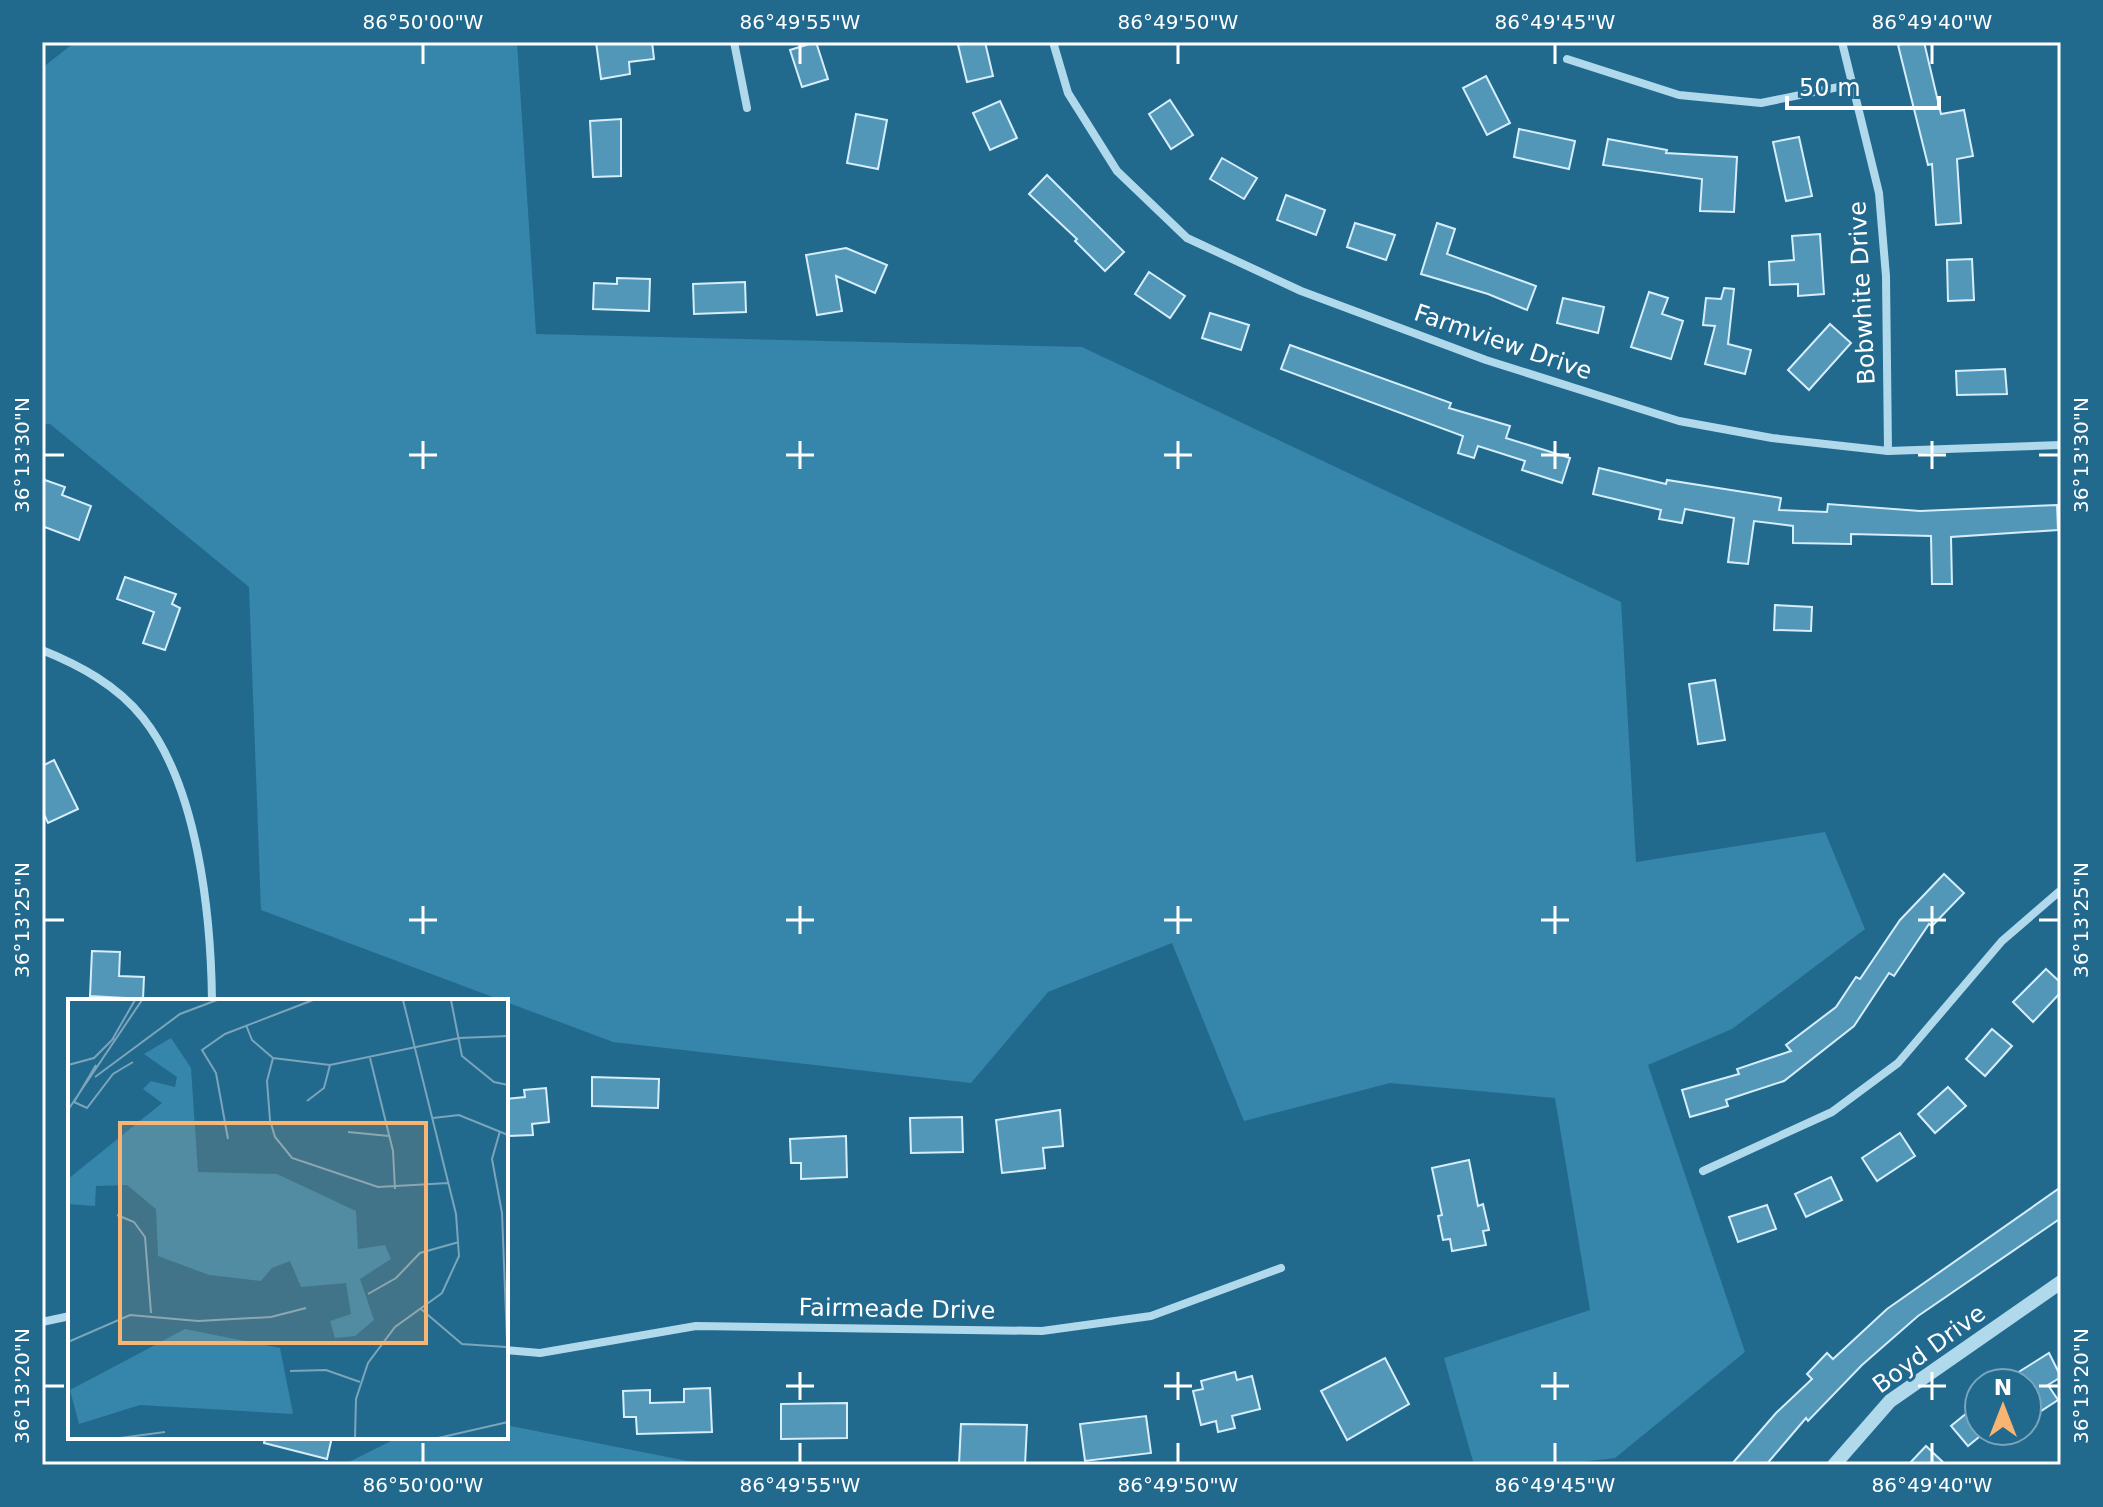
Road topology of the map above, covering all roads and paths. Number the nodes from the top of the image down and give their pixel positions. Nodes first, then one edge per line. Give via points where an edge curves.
1 (734, 42) edge
2 (1053, 42) edge
3 (1842, 42) edge
4 (1567, 59) dead end
5 (1853, 84) junction
6 (747, 108) dead end
7 (2061, 445) edge
8 (1888, 451) junction
9 (42, 650) edge
10 (2061, 890) edge
11 (212, 999) edge
12 (1703, 1171) dead end
13 (1281, 1268) dead end
14 (2061, 1282) edge
15 (68, 1316) edge
16 (42, 1322) edge
17 (508, 1350) edge
18 (1834, 1465) edge

1 - 6 street
2 - 8 street, Farmview Drive via 1068,93 1117,171 1187,238 1301,291 1486,360 1679,421
3 - 5 street, Bobwhite Drive
4 - 5 street via 1679,95 1761,103
5 - 8 street, Bobwhite Drive via 1879,193 1886,276
7 - 8 street, Farmview Drive
9 - 11 street via 88,672 123,698 148,724 166,756 190,827 202,885
10 - 12 street via 2002,941 1898,1063 1832,1112
13 - 17 street, Fairmeade Drive via 1151,1316 1042,1331 696,1326 540,1353
14 - 18 street, Boyd Drive via 1890,1401
15 - 16 street

